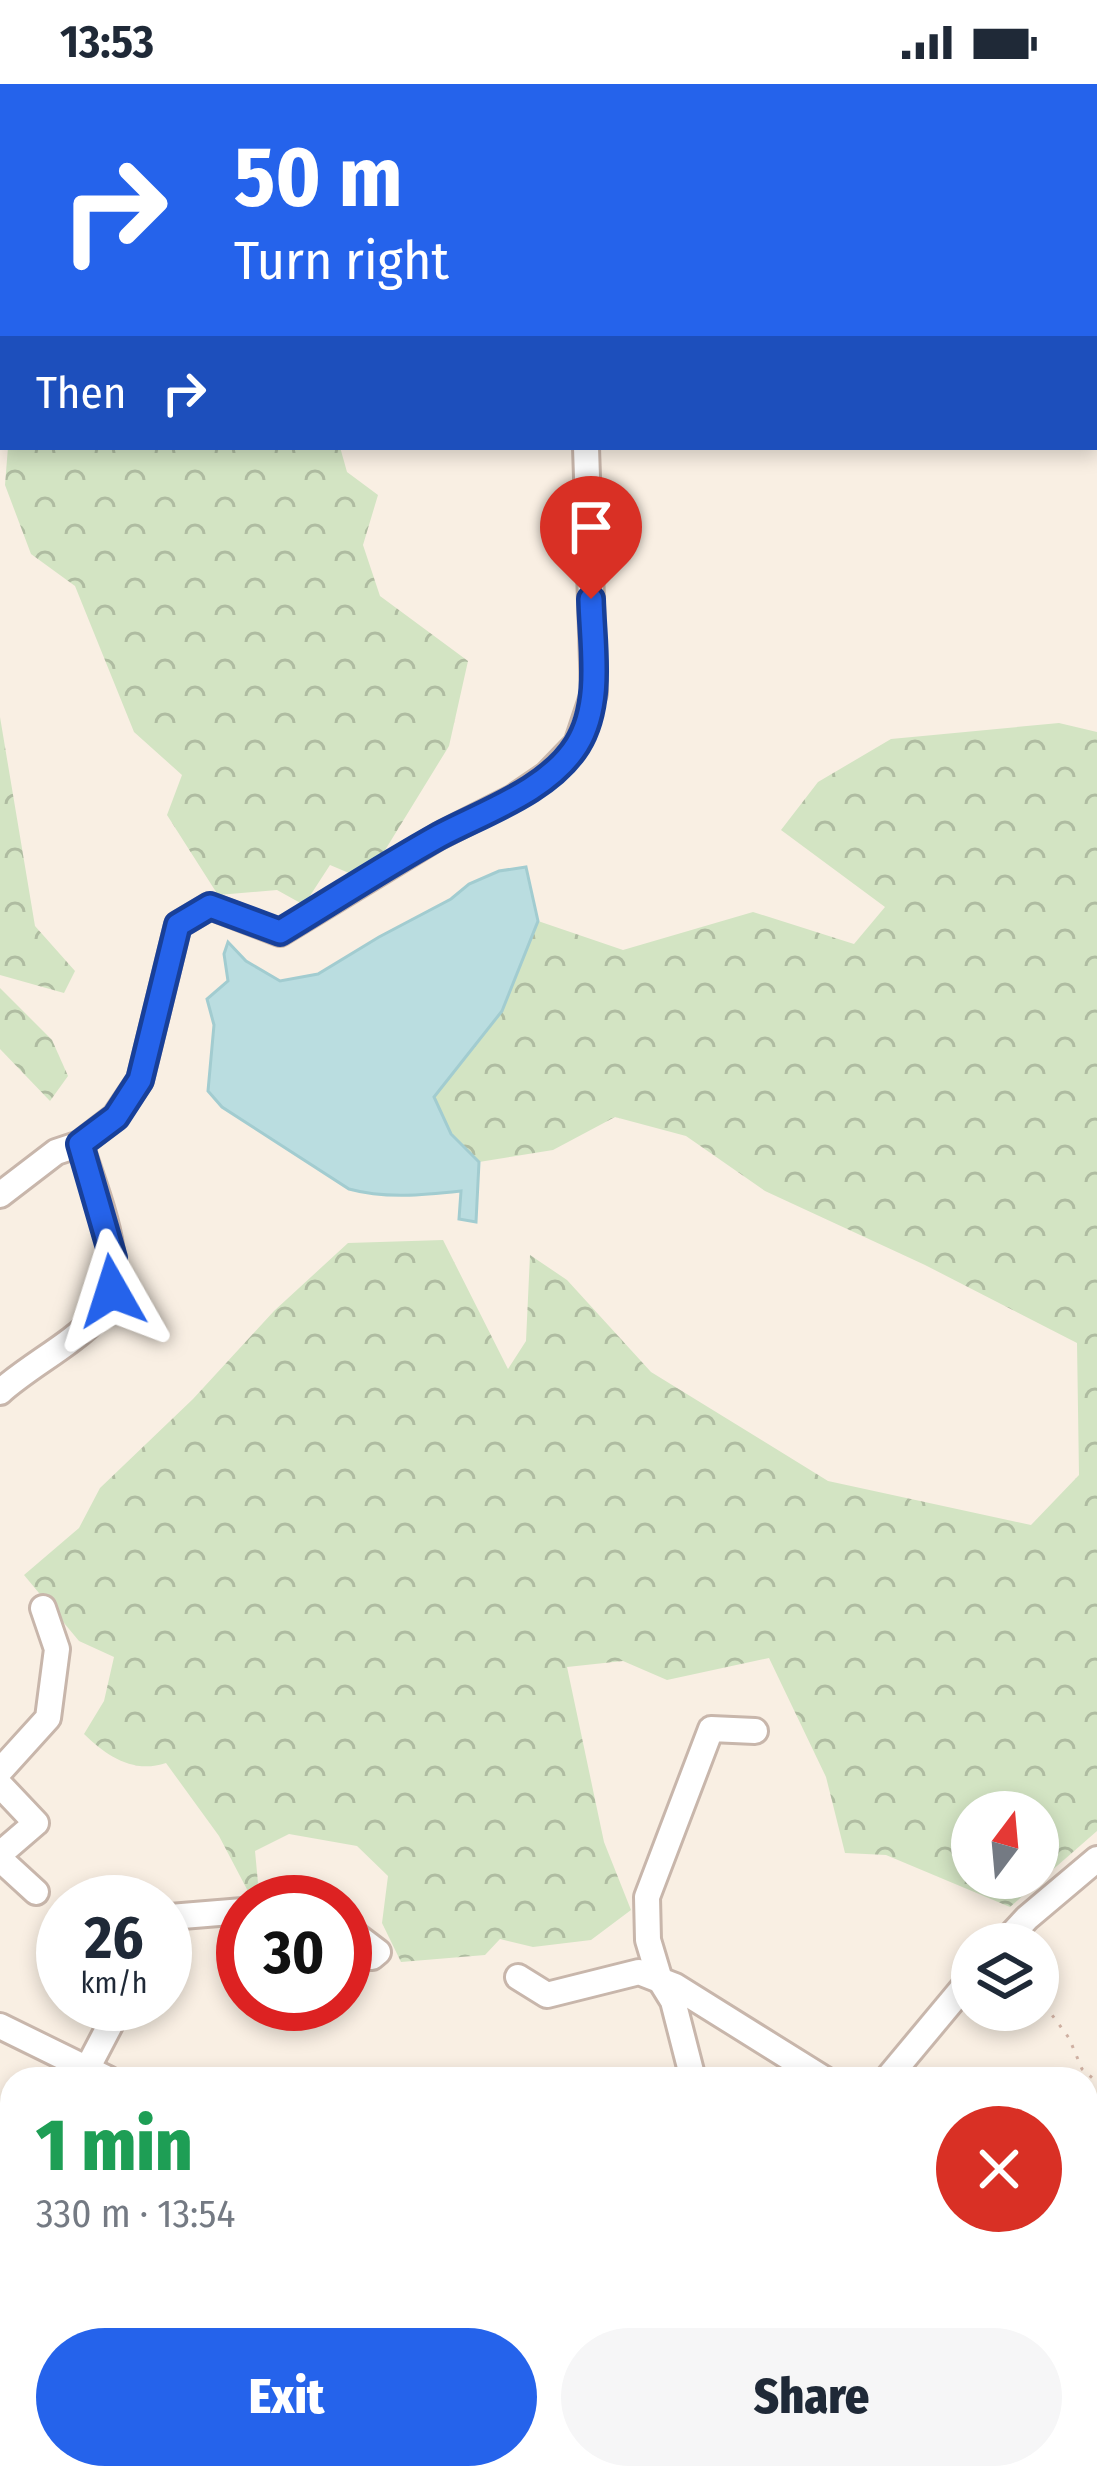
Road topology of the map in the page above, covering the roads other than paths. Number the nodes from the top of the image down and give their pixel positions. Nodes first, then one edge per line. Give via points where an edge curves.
1 (586, 450) edge
2 (80, 1144) junction
3 (0, 1195) edge
4 (0, 1392) edge
5 (43, 1609) dead end
6 (754, 1731) dead end
7 (0, 1771) edge
8 (0, 1784) edge
9 (0, 1857) edge
10 (1097, 1859) edge
11 (36, 1892) dead end
12 (1022, 1923) edge
13 (518, 1977) dead end
14 (660, 1980) junction
15 (951, 2002) edge
16 (0, 2026) edge
17 (112, 2031) edge
18 (84, 2067) edge
19 (100, 2067) edge
20 (690, 2067) edge
21 (804, 2067) edge
22 (897, 2067) edge

1 - 2 street via 594,693 578,744 512,800 280,932 210,906 178,925 140,1080 116,1117
2 - 3 street via 56,1152
2 - 4 street via 113,1258 112,1291 100,1315
5 - 7 street via 57,1649 48,1718
6 - 14 street via 711,1729 647,1897
8 - 9 street via 36,1822
9 - 11 street
10 - 12 street
13 - 14 street via 547,1995 639,1972
14 - 20 street
14 - 21 street
15 - 22 street
16 - 18 street
17 - 19 street

